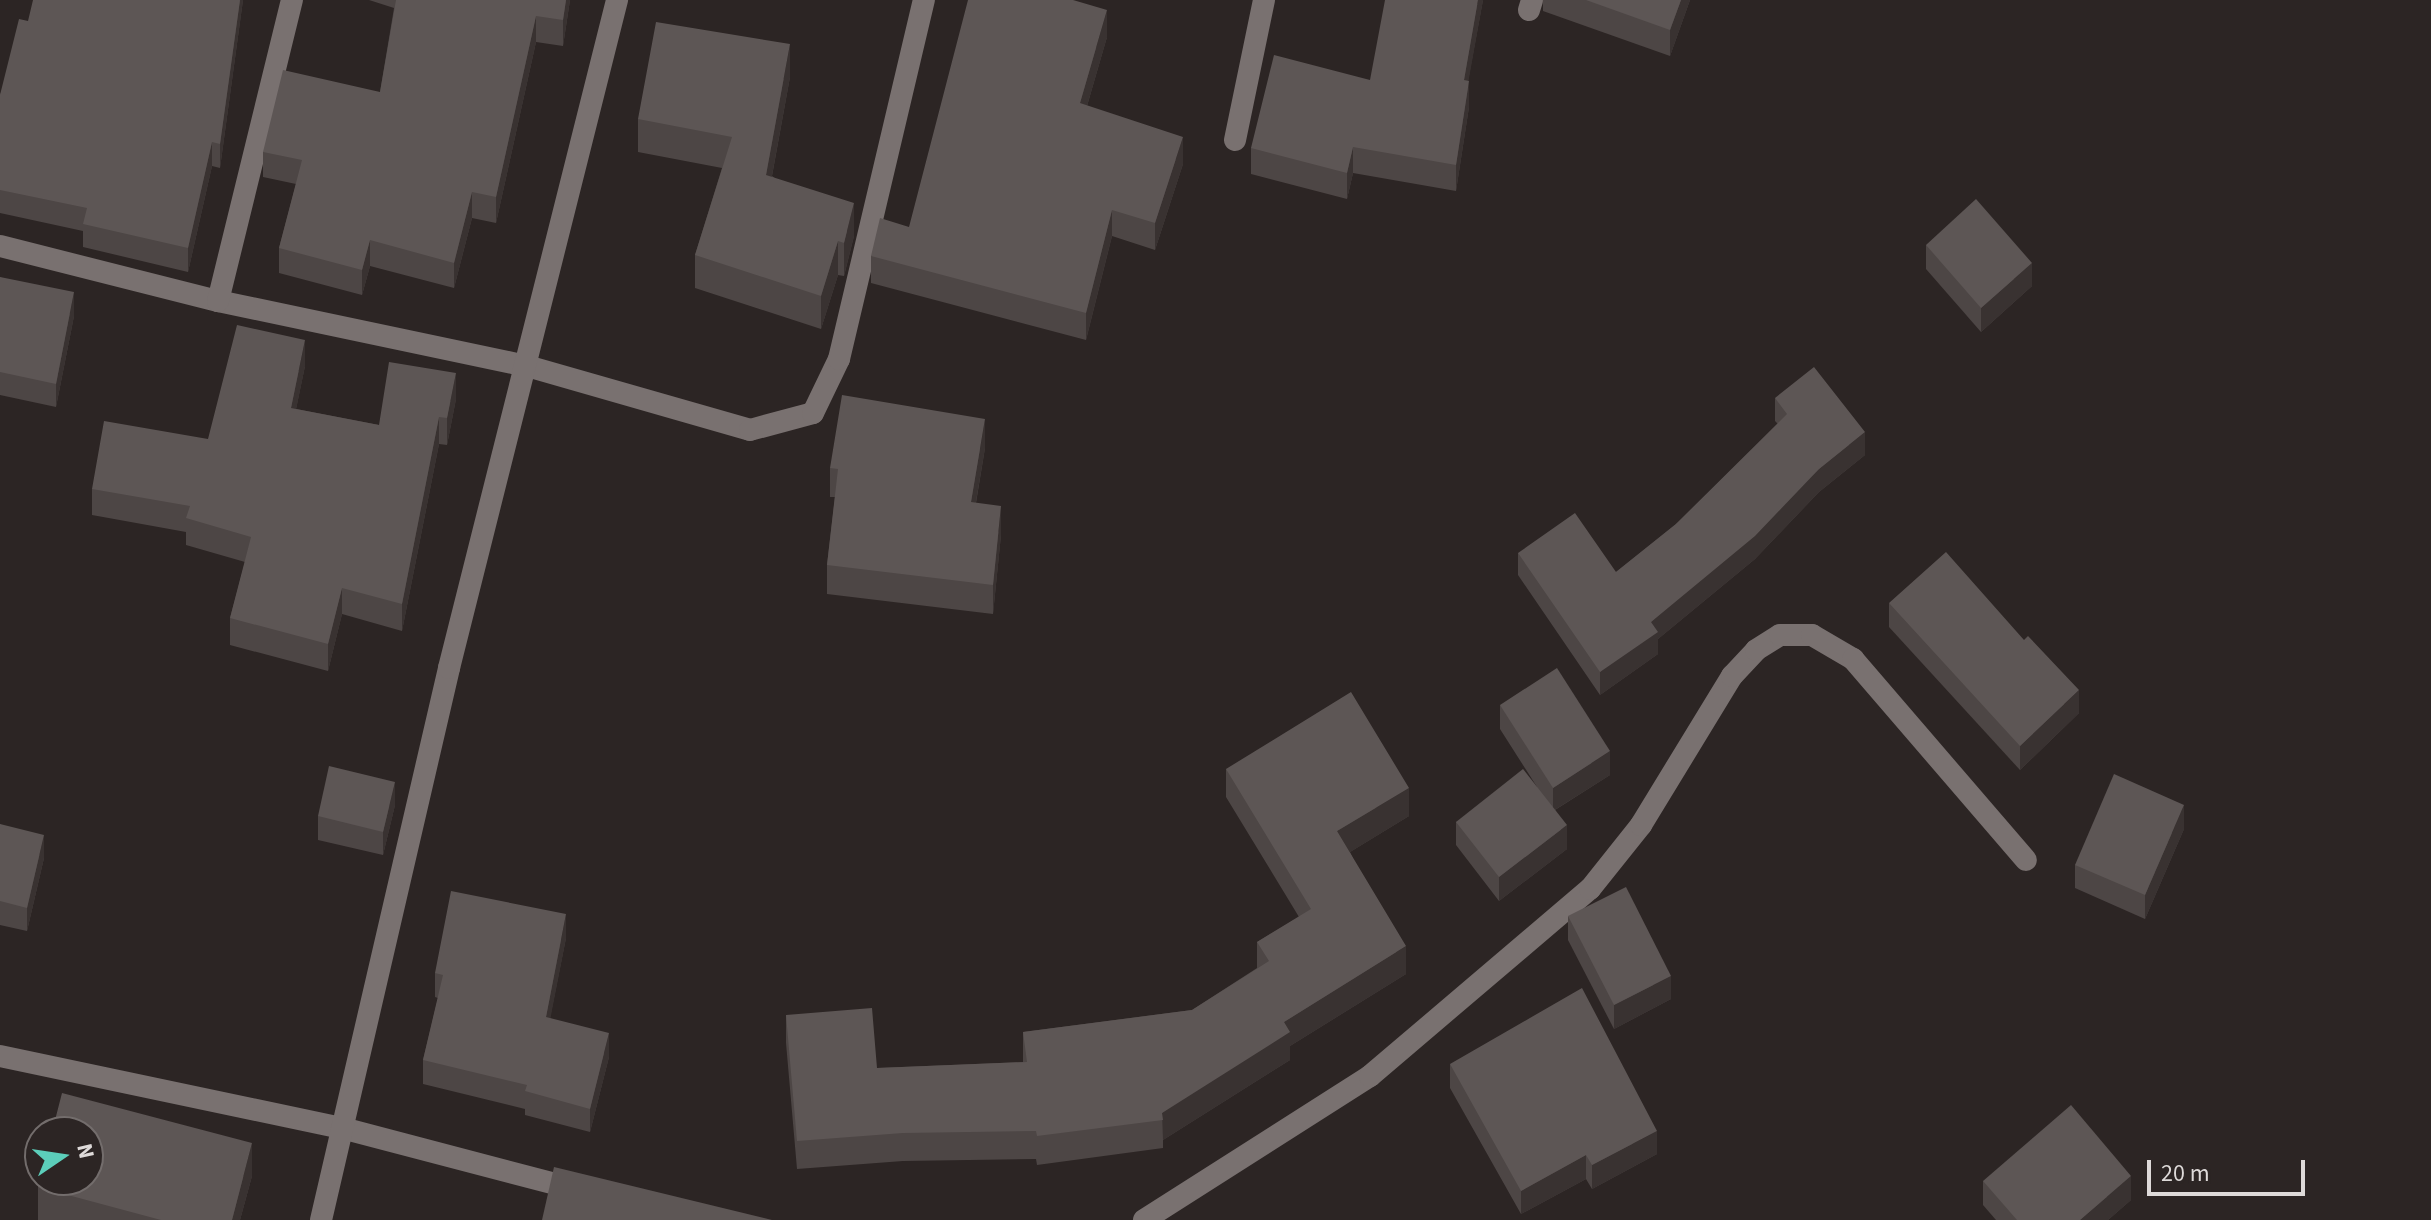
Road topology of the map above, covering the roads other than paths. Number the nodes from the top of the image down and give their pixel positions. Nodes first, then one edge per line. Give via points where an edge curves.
1 (292, 0) edge
2 (617, 0) edge
3 (924, 0) edge
4 (1264, 0) edge
5 (1235, 140) dead end
6 (0, 246) edge
7 (218, 301) junction
8 (527, 366) junction
9 (2026, 860) dead end
10 (0, 1056) edge
11 (342, 1128) junction
12 (598, 1194) edge
13 (321, 1220) edge
14 (1144, 1220) edge

1 - 7 street
2 - 8 street
3 - 8 street via 839,359 813,413 750,430
4 - 5 street
6 - 7 street
7 - 8 street
8 - 11 street via 449,668
9 - 14 street via 1853,659 1812,635 1780,635 1756,650 1732,676 1641,825 1590,889 1370,1076
10 - 11 street
11 - 12 street
11 - 13 street

